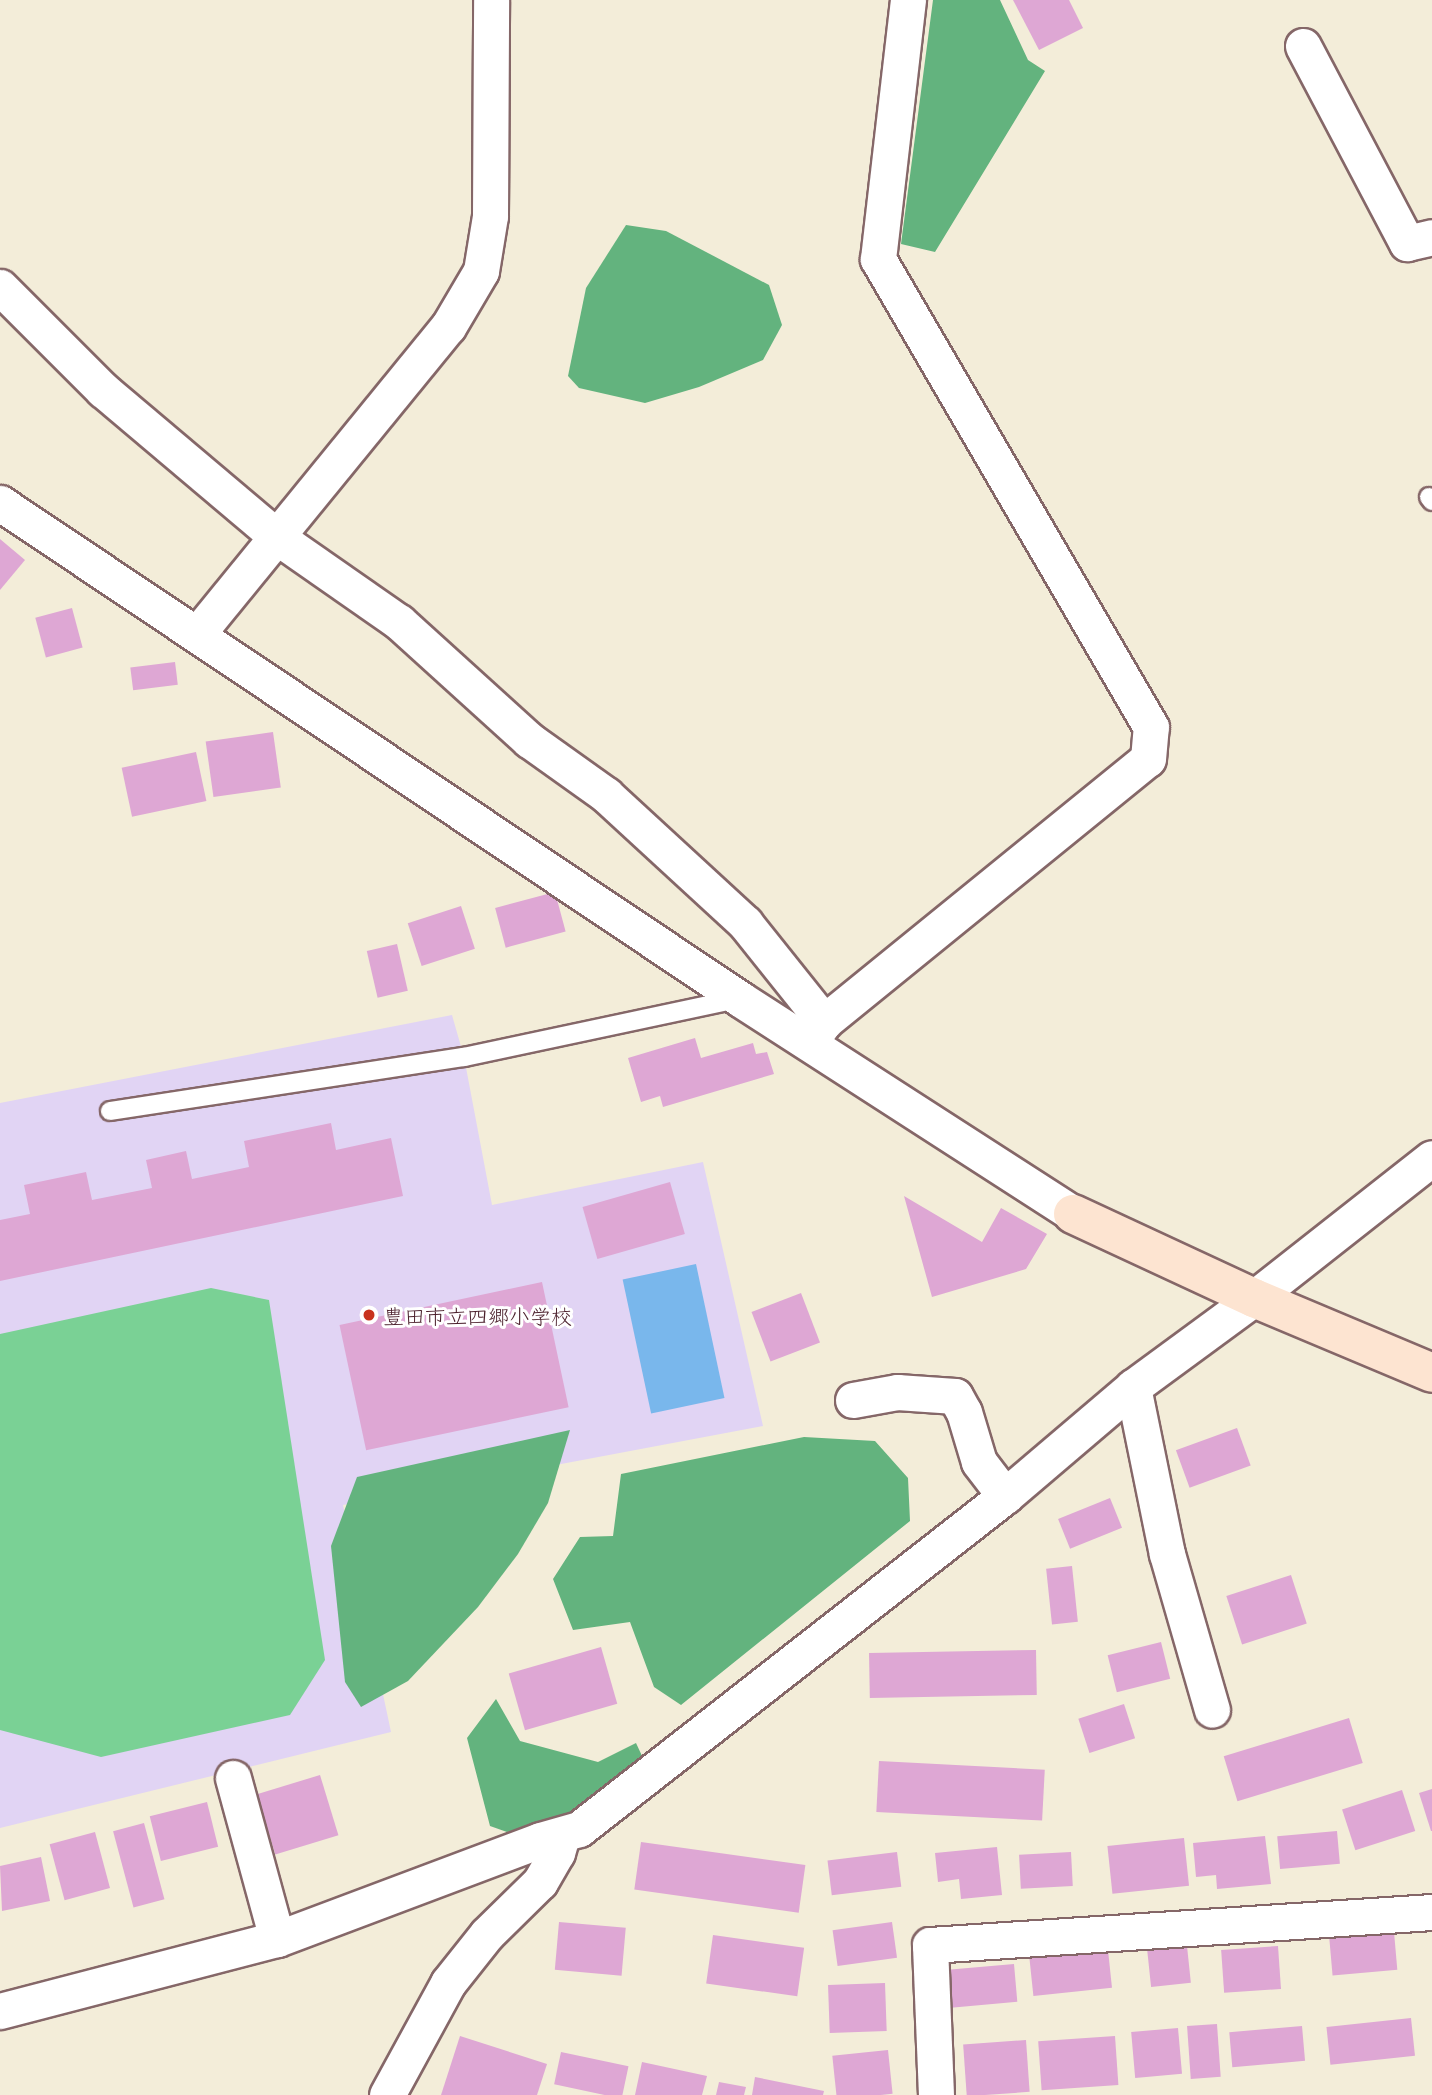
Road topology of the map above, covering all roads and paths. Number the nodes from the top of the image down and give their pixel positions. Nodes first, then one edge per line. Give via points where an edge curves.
1 (491, 0) edge
2 (908, 0) edge
3 (1303, 46) dead end
4 (1432, 237) edge
5 (0, 287) edge
6 (0, 503) edge
7 (277, 537) junction
8 (198, 632) junction
9 (740, 999) junction
10 (817, 1032) junction
11 (110, 1111) dead end
12 (1432, 1158) edge
13 (1073, 1214) joint
14 (1254, 1298) junction
15 (1432, 1373) edge
16 (1133, 1387) junction
17 (853, 1400) dead end
18 (1005, 1496) junction
19 (1212, 1710) dead end
20 (233, 1778) dead end
21 (562, 1835) junction
22 (1432, 1912) edge
23 (277, 1939) junction
24 (0, 2011) edge
25 (387, 2095) edge
26 (936, 2095) edge

1 - 7 street via 490,216 481,271 448,327
2 - 10 street via 878,259 1151,727 1148,759
3 - 4 street via 1407,243
5 - 7 street via 103,390
6 - 8 street
7 - 8 street
7 - 10 street via 399,622 529,740 606,795 745,923
8 - 9 street
9 - 10 street
9 - 11 lane via 464,1057
10 - 13 street
12 - 14 street
13 - 14 street
14 - 15 street
14 - 16 street
16 - 18 street
16 - 19 street via 1167,1554
17 - 18 street via 897,1392 955,1396 979,1462
18 - 21 street via 590,1821
20 - 23 street
21 - 23 street
21 - 25 street via 540,1882 487,1934 448,1983
22 - 26 street via 930,1945
23 - 24 street

